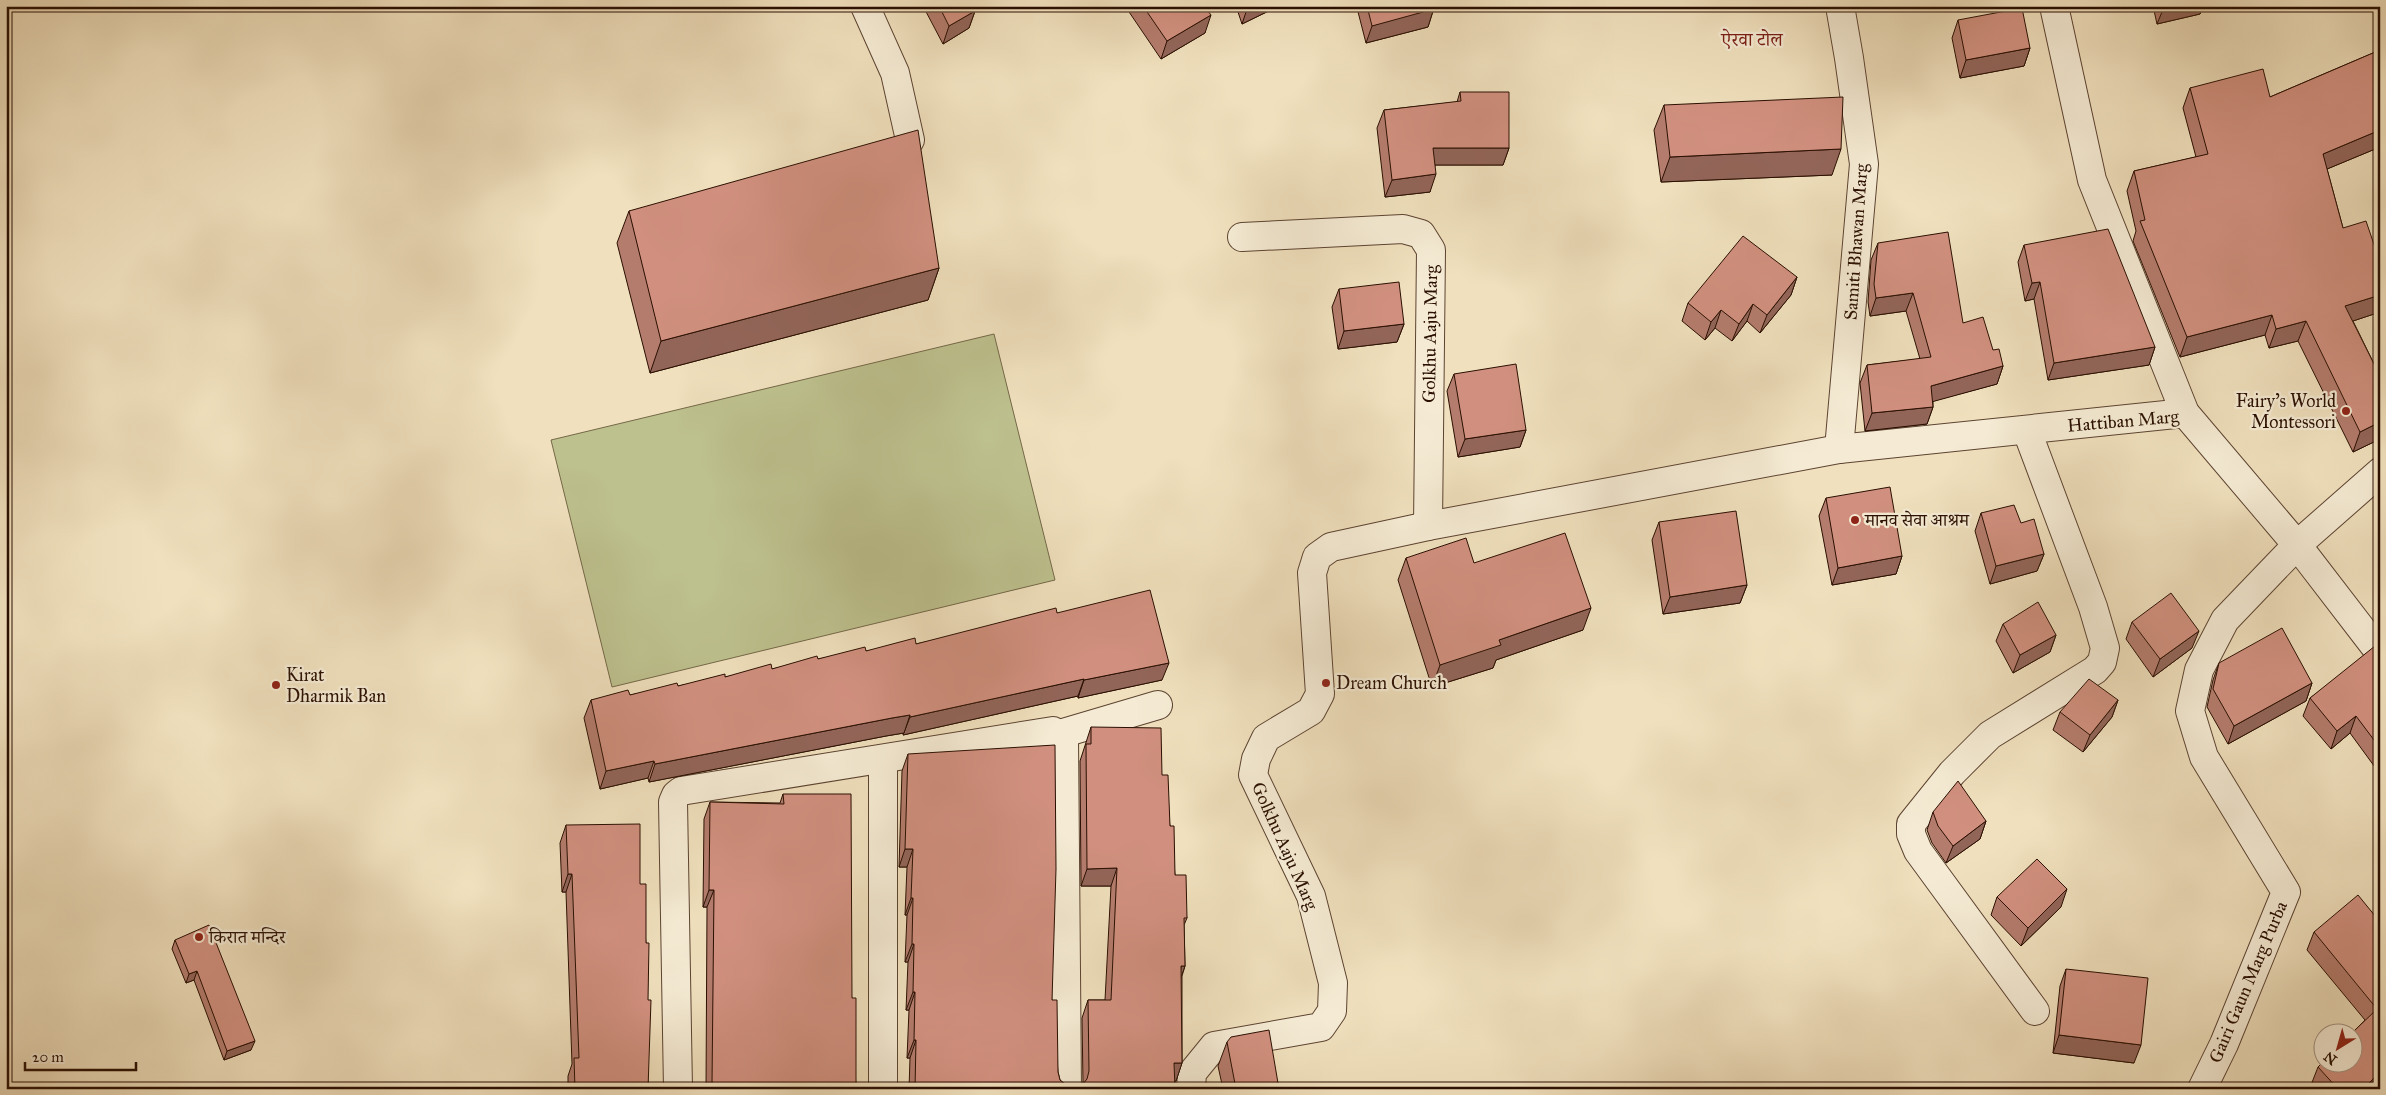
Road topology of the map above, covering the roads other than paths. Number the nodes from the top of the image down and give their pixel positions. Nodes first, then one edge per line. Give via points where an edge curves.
1 (865, 6) edge
2 (1840, 6) edge
3 (2054, 6) edge
4 (910, 140) edge
5 (1242, 237) dead end
6 (2185, 413) junction
7 (2027, 431) junction
8 (1839, 449) junction
9 (2380, 472) edge
10 (1428, 526) junction
11 (2297, 545) junction
12 (2380, 653) edge
13 (1158, 705) dead end
14 (1060, 734) junction
15 (882, 759) junction
16 (2035, 1011) dead end
17 (678, 1089) edge
18 (883, 1089) edge
19 (1067, 1089) edge
20 (1191, 1089) edge
21 (2202, 1089) edge

1 - 4 street via 895,73
2 - 8 street, Samiti Bhawan Marg via 1864,164
3 - 6 street via 2092,180
5 - 10 street, Golkhu Aaju Marg via 1403,229 1421,234 1431,250
6 - 7 street, Hattiban Marg
6 - 11 street, Hattiban Marg
7 - 8 street, Hattiban Marg
7 - 16 street via 2094,607 2105,648 2102,662 2095,670 1990,735 1952,773 1911,824 1911,834 1918,851
8 - 10 street, Golkhu Aaju Marg
9 - 11 street
10 - 20 street, Golkhu Aaju Marg via 1331,547 1317,557 1312,573 1320,694 1311,711 1266,738 1256,759 1253,775 1312,896 1333,983 1332,1011 1321,1026 1214,1046 1192,1073
11 - 12 street, Hattiban Marg
11 - 21 street, Gairi Gaun Marg Purba via 2225,620 2200,670 2190,711 2204,757 2286,892 2224,1044
13 - 14 street
14 - 15 street via 1053,731
14 - 19 street via 1064,738
15 - 17 street via 681,791 676,795 673,802
15 - 18 street

